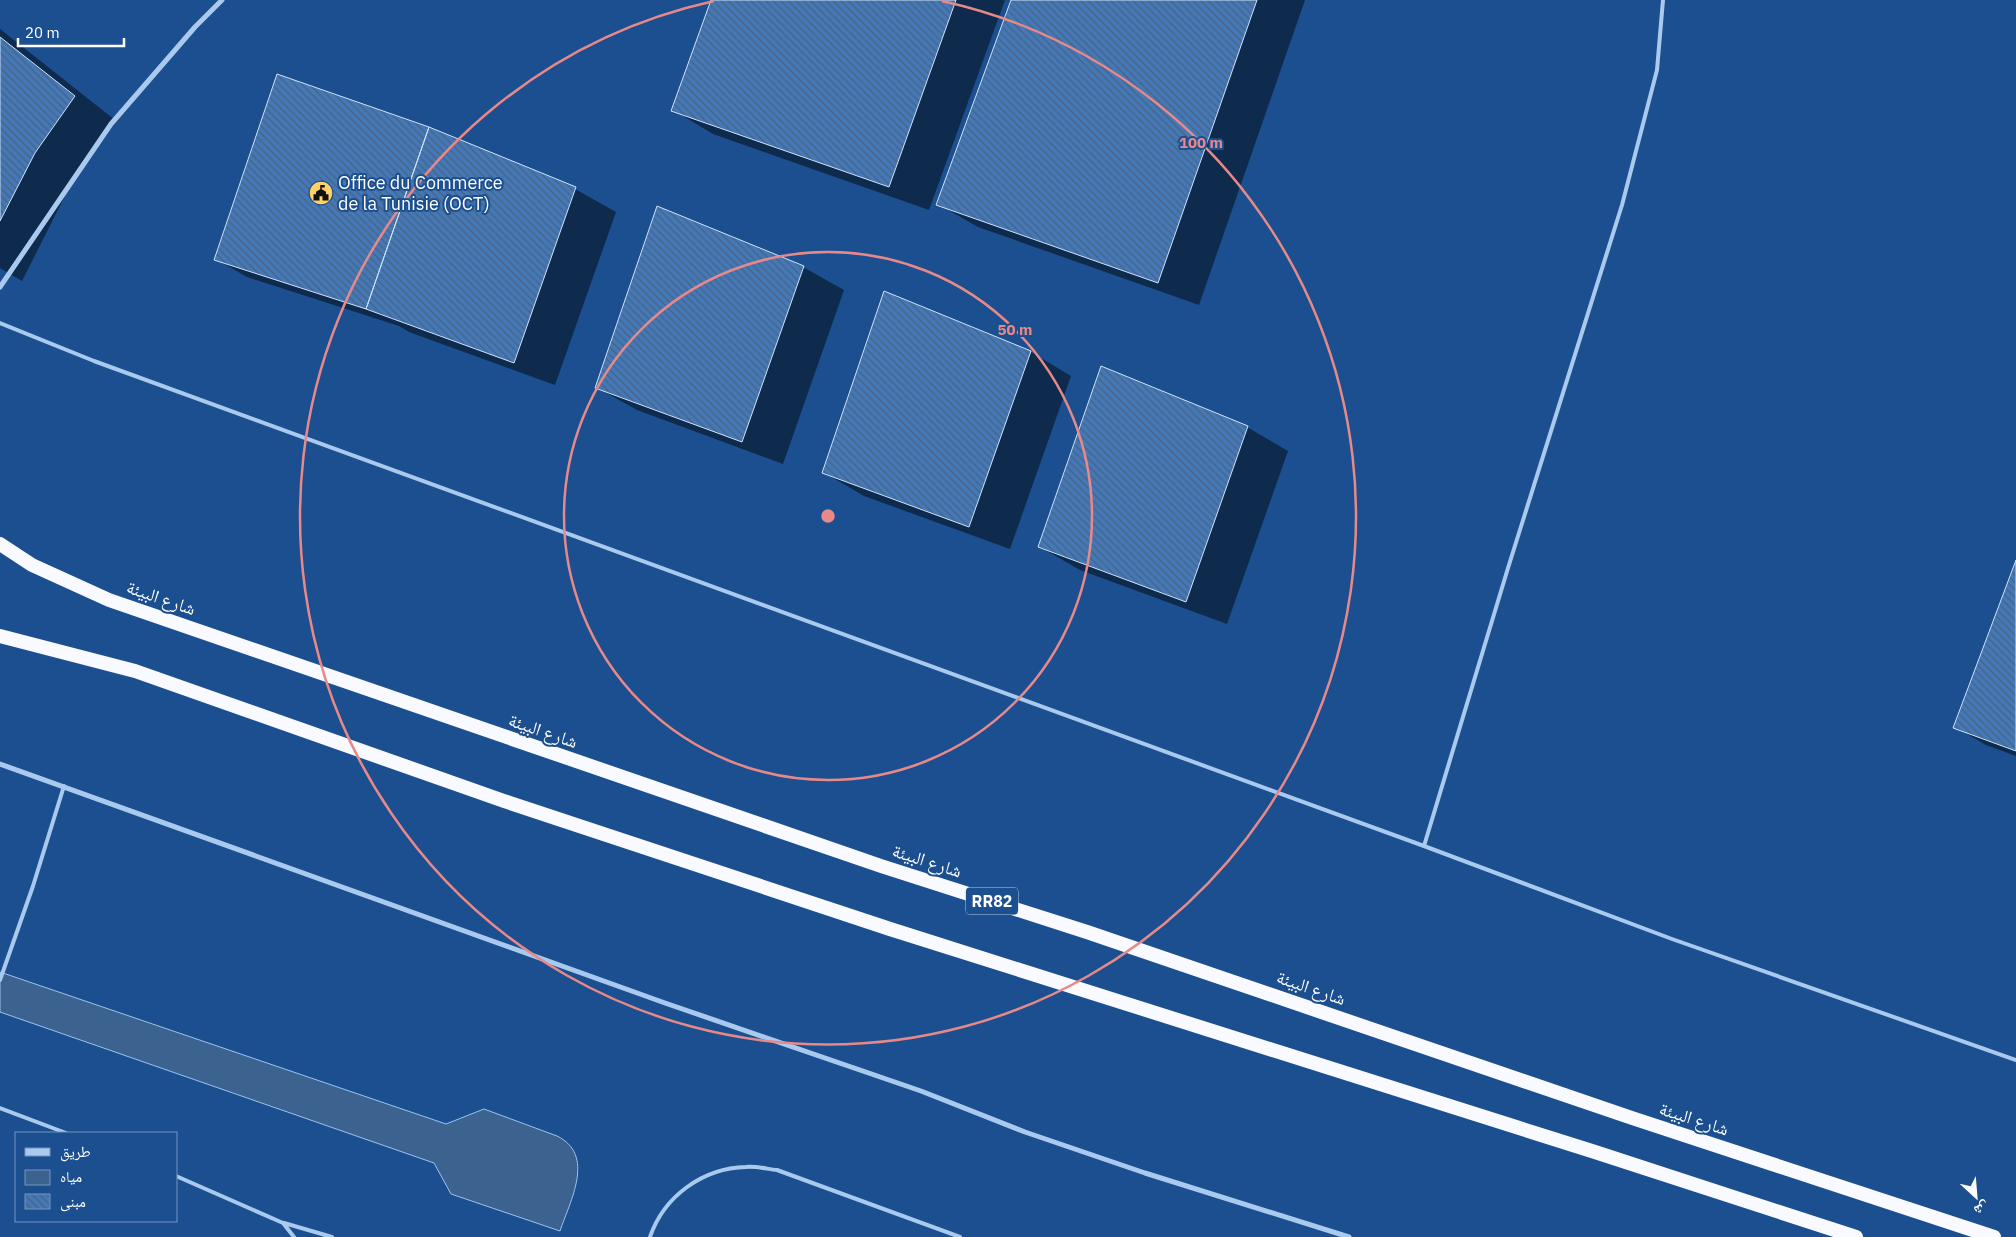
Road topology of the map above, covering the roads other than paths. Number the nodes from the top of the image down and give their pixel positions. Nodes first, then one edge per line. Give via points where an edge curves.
1 (222, 0) edge
2 (1663, 0) edge
3 (0, 287) edge
4 (0, 323) edge
5 (0, 544) edge
6 (0, 636) edge
7 (0, 764) edge
8 (64, 786) junction
9 (1424, 846) junction
10 (0, 980) edge
11 (2016, 1060) edge
12 (0, 1108) edge
13 (63, 1132) edge
14 (178, 1177) edge
15 (284, 1223) junction
16 (294, 1237) edge
17 (332, 1237) edge
18 (650, 1237) edge
19 (960, 1237) edge
20 (1349, 1237) edge
21 (1856, 1237) edge
22 (1994, 1237) edge

1 - 3 street via 111,124
2 - 9 lane via 1657,70 1622,204
4 - 9 lane via 94,361
5 - 22 highway, شارع البيئة / RR82 via 32,565 118,604 882,866
6 - 21 highway via 135,671 504,801 890,929
7 - 8 street
8 - 10 lane
8 - 20 street via 665,1003 921,1091 1025,1132
9 - 11 lane via 1672,939
12 - 13 lane
14 - 15 lane
15 - 16 lane
15 - 17 lane
18 - 19 lane via 654,1226 680,1191 710,1174 746,1167 777,1170

